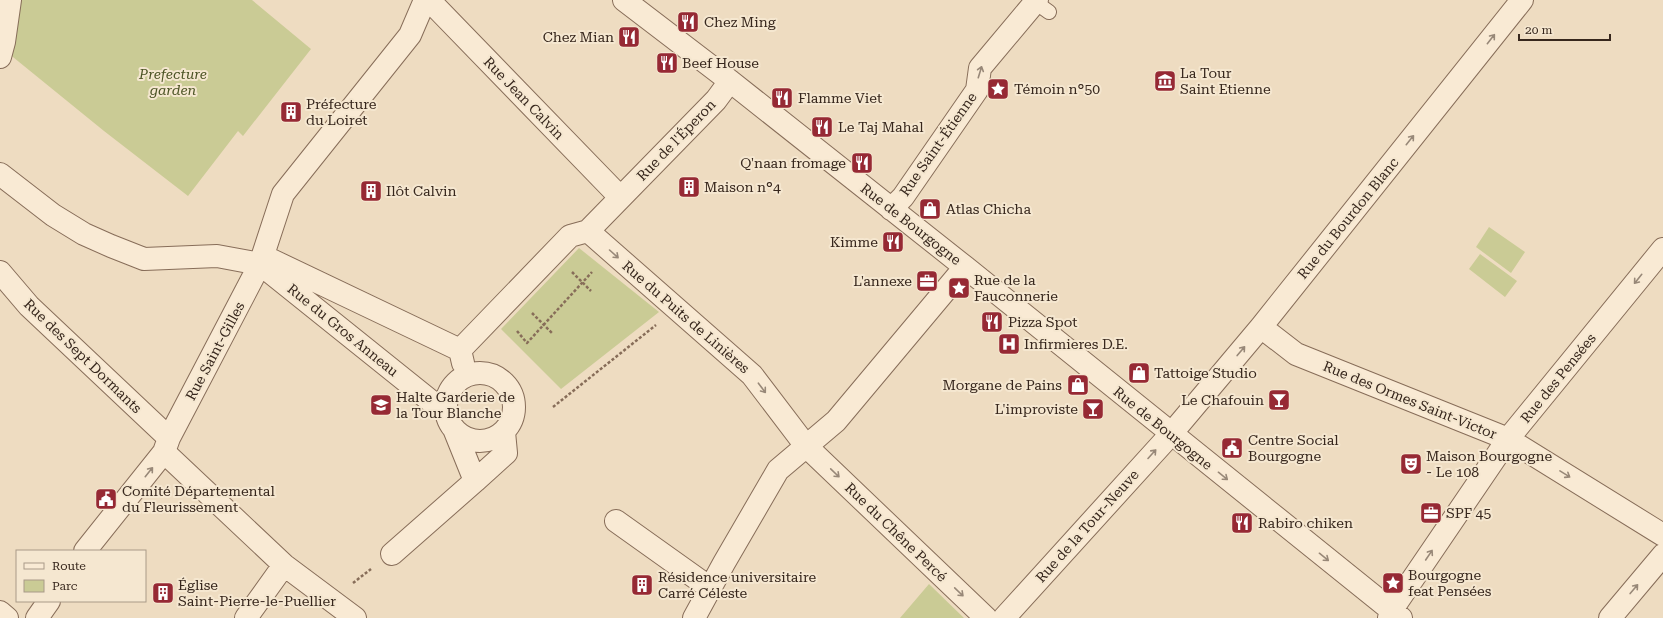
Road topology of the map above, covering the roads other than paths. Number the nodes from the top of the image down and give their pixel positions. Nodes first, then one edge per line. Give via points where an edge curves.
1 (10, 0) edge
2 (424, 0) edge
3 (429, 0) edge
4 (624, 0) edge
5 (1522, 0) edge
6 (1040, 5) edge
7 (0, 57) edge
8 (730, 81) junction
9 (0, 174) edge
10 (620, 197) junction
11 (891, 209) junction
12 (588, 231) junction
13 (1663, 249) edge
14 (262, 260) junction
15 (965, 267) junction
16 (0, 272) edge
17 (1261, 327) junction
18 (460, 350) junction
19 (466, 376) junction
20 (446, 405) junction
21 (454, 429) junction
22 (504, 432) junction
23 (1171, 434) junction
24 (1508, 439) junction
25 (167, 445) junction
26 (806, 446) junction
27 (475, 481) junction
28 (616, 521) dead end
29 (1663, 535) edge
30 (86, 550) edge
31 (392, 554) road end
32 (1663, 555) edge
33 (284, 565) junction
34 (710, 588) junction
35 (48, 602) edge
36 (0, 612) edge
37 (1394, 616) edge
38 (7, 618) edge
39 (37, 618) edge
40 (246, 618) edge
41 (355, 618) edge
42 (694, 618) edge
43 (986, 618) edge
44 (1004, 618) edge
45 (1610, 618) edge

1 - 7 street
2 - 14 street, Rue Saint-Gilles via 410,35 283,194
3 - 10 street, Rue Jean Calvin
4 - 8 street, Rue de Bourgogne
17 -> 5 street, Rue du Bourdon Blanc
11 -> 6 street, Rue Saint-Étienne via 903,197 977,90 980,68
8 - 10 street, Rue de l'Éperon via 716,100
8 - 11 street, Rue de Bourgogne
9 - 14 street via 53,215 84,234 144,259 217,256
10 - 12 street
11 - 15 street, Rue de Bourgogne
12 - 18 street via 570,236
12 -> 26 street, Rue du Puits de Linières via 752,375
13 -> 24 street, Rue des Pensées
14 - 18 street, Rue du Gros Anneau
14 - 20 street, Rue du Gros Anneau via 432,402
14 - 25 street, Rue Saint-Gilles
15 - 23 street, Rue de Bourgogne
15 - 26 street via 836,421
16 - 25 street, Rue des Sept Dormants via 29,306
23 -> 17 street, Rue du Bourdon Blanc
17 - 24 street, Rue des Ormes Saint-Victor via 1296,354
18 - 19 street
19 - 20 street via 452,388
19 - 22 street via 487,374 497,377 505,384 511,393 514,413 511,423
20 - 21 street
21 - 22 street via 463,436 479,441 495,438
21 - 27 street
22 - 27 street via 506,453
23 -> 37 street, Rue de Bourgogne
44 -> 23 street, Rue de la Tour-Neuve
24 -> 29 street, Rue des Ormes Saint-Victor
37 -> 24 street, Rue des Pensées
30 -> 25 street, Rue Saint-Gilles
25 - 33 street, Rue des Sept Dormants
26 - 34 street via 778,470
26 -> 43 street, Rue du Chêne Percé
27 - 31 street
28 - 34 street
45 -> 32 street
33 - 40 street
33 - 41 street, Rue des Sept Dormants
34 - 42 street
35 - 39 street
36 - 38 street

